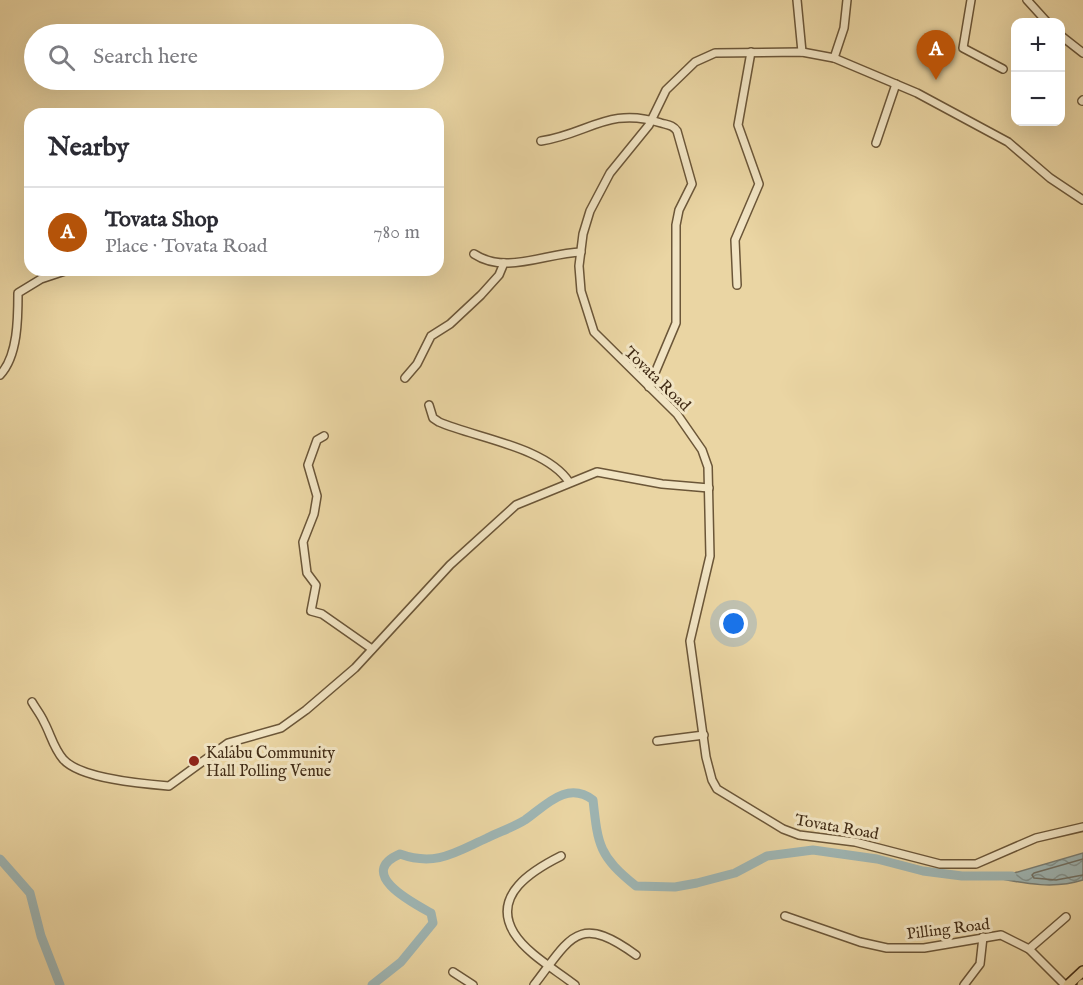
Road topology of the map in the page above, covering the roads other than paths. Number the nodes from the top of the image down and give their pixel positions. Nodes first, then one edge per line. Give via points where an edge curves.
1 (797, 0) edge
2 (847, 0) edge
3 (970, 0) edge
4 (1027, 0) edge
5 (1043, 18) edge
6 (1065, 39) edge
7 (751, 52) junction
8 (802, 52) junction
9 (1083, 53) edge
10 (834, 58) junction
11 (1003, 69) dead end
12 (896, 84) junction
13 (652, 118) junction
14 (540, 141) dead end
15 (876, 142) dead end
16 (1083, 200) edge
17 (581, 252) junction
18 (474, 254) dead end
19 (504, 262) junction
20 (50, 276) edge
21 (737, 285) dead end
22 (0, 375) edge
23 (405, 378) dead end
24 (649, 387) junction
25 (429, 405) dead end
26 (324, 436) dead end
27 (568, 482) junction
28 (709, 488) junction
29 (372, 649) junction
30 (32, 702) dead end
31 (704, 735) junction
32 (657, 741) dead end
33 (1083, 827) edge
34 (561, 856) dead end
35 (785, 916) dead end
36 (1066, 917) dead end
37 (983, 938) junction
38 (1029, 949) junction
39 (636, 955) dead end
40 (550, 965) junction
41 (1083, 971) edge
42 (453, 972) dead end
43 (472, 985) edge
44 (534, 985) edge
45 (574, 985) edge
46 (964, 985) edge
47 (1067, 985) edge

1 - 8 street
2 - 10 street via 844,28
3 - 11 street via 963,48
4 - 5 street
6 - 9 street
7 - 8 street, Tovata Road
7 - 13 street, Tovata Road via 715,53 695,62 666,90
7 - 21 street via 738,125 759,184 735,240
8 - 10 street, Tovata Road
10 - 12 street, Tovata Road
12 - 15 street
12 - 16 street, Tovata Road via 1008,142
13 - 14 street via 605,119 572,135
13 - 17 street, Tovata Road via 610,173 590,211
13 - 24 street via 672,125 677,131 692,181 676,225 675,326
17 - 19 street
17 - 24 street, Tovata Road via 581,291 594,332
18 - 19 street
19 - 23 street via 499,275 481,295 431,336
20 - 22 street via 18,293 18,330
24 - 28 street, Tovata Road via 677,414 702,450
25 - 27 street via 438,422 533,454 560,471
26 - 29 street via 316,440 308,465 317,496 303,542 307,573 316,585 311,611 322,614
27 - 28 street via 597,472
27 - 29 street via 516,505 492,524
28 - 31 street, Tovata Road via 710,556 690,641
29 - 30 street via 355,668 281,728 228,743 169,786 70,766 54,746
31 - 32 street
31 - 33 street, Tovata Road via 717,789 799,835 855,842 958,865 976,864 1036,838
34 - 40 street via 518,883 508,906 515,934
35 - 37 street, Pilling Road via 887,948 924,948
36 - 38 street
37 - 38 street, Pilling Road via 1001,935
37 - 46 street via 980,964
38 - 47 street, Pilling Road
39 - 40 street via 608,935 588,933 572,938
40 - 44 street
40 - 45 street
41 - 47 highway
42 - 43 street

